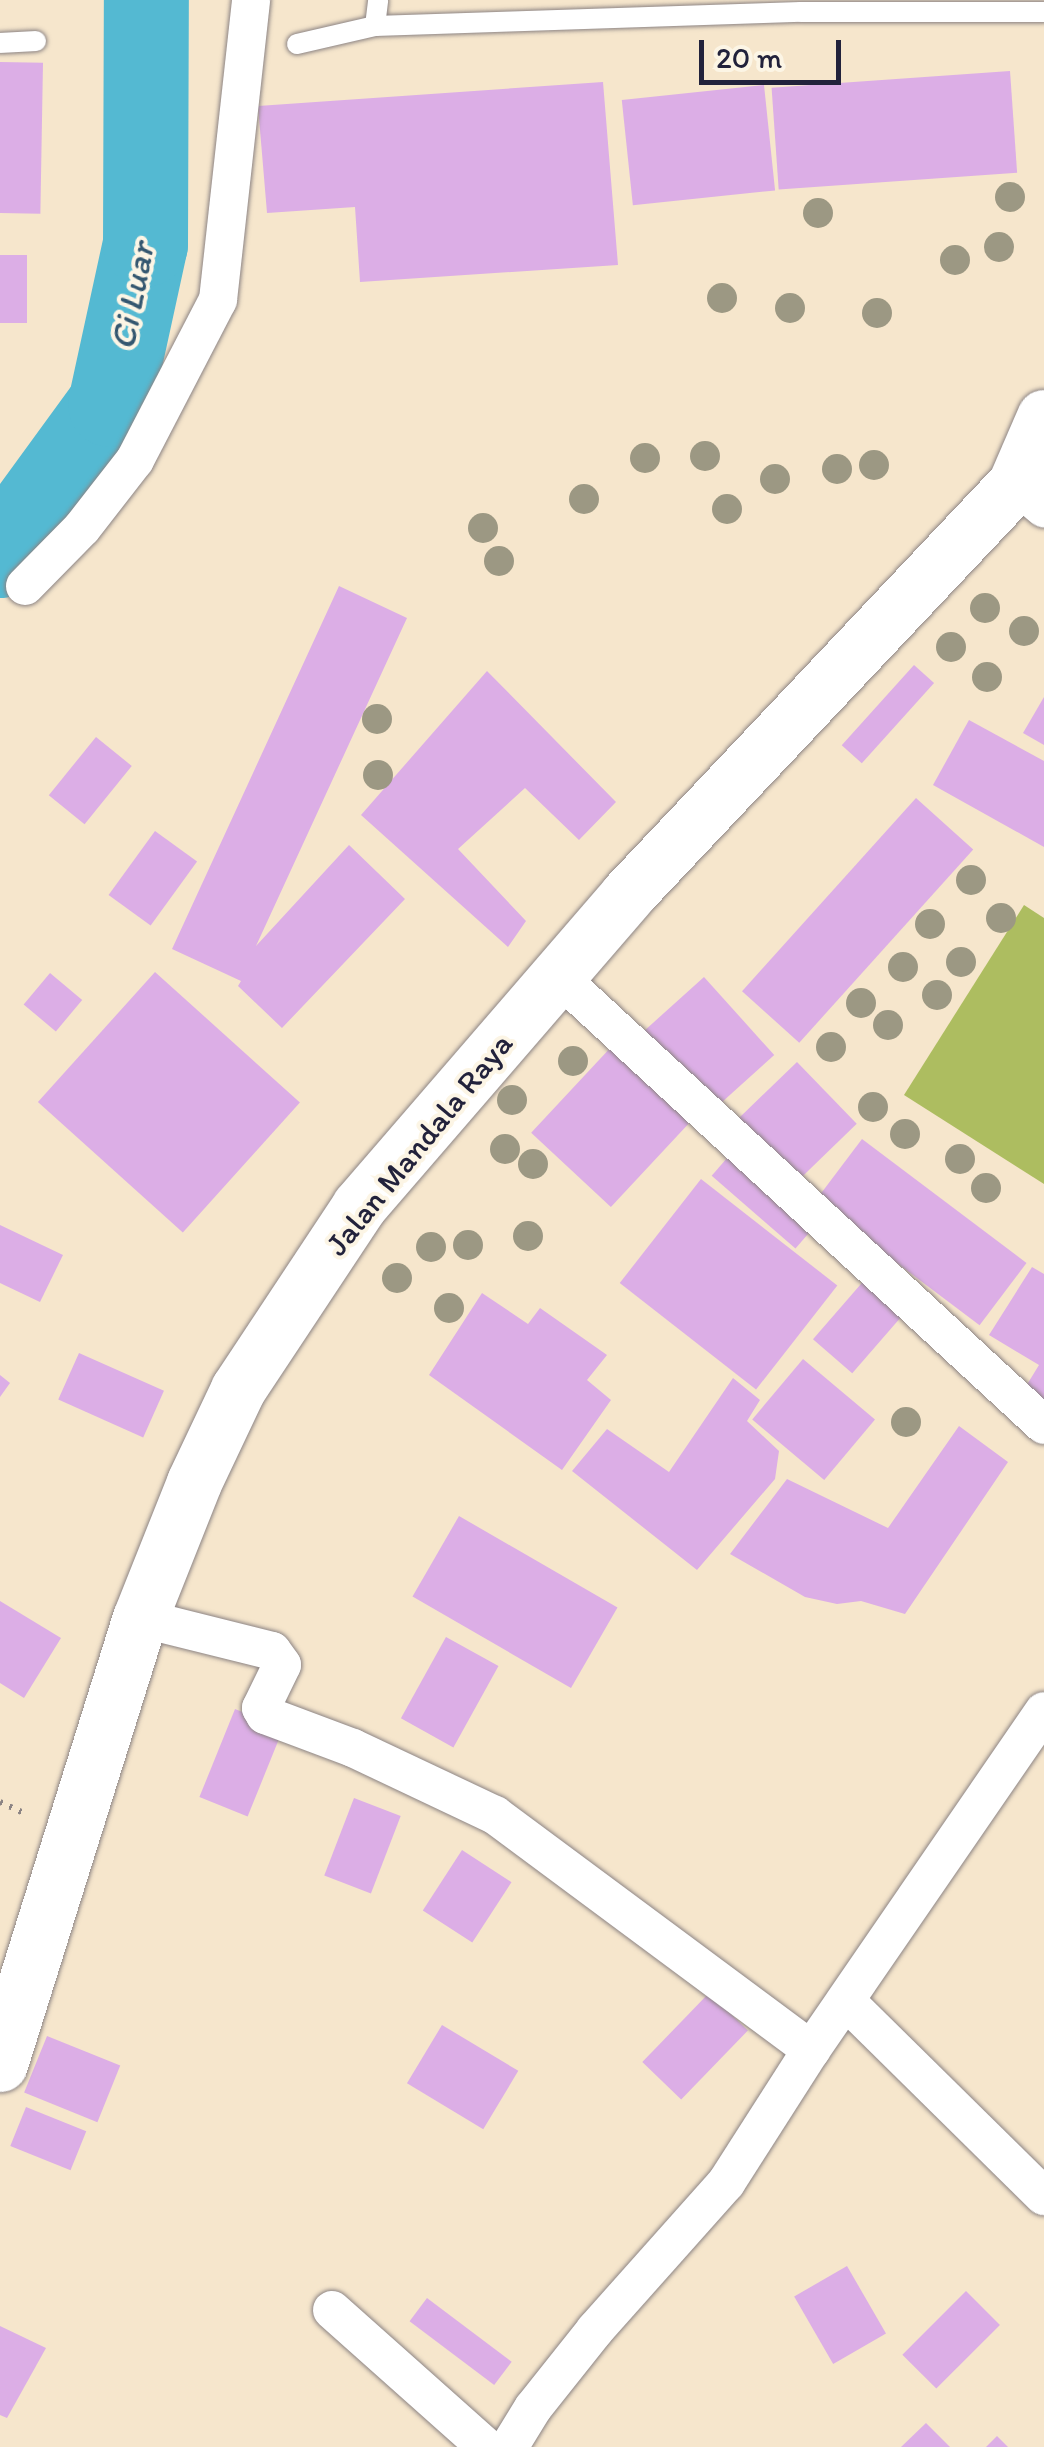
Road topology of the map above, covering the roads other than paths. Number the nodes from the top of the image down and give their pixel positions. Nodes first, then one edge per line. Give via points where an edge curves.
1 (251, 0) edge
2 (378, 0) edge
3 (802, 6) edge
4 (720, 7) edge
5 (1044, 12) edge
6 (375, 26) junction
7 (36, 41) dead end
8 (0, 43) edge
9 (297, 44) dead end
10 (1044, 417) edge
11 (1029, 496) edge
12 (25, 586) dead end
13 (559, 977) junction
14 (1044, 1425) edge
15 (140, 1618) junction
16 (1044, 1712) edge
17 (848, 2003) junction
18 (811, 2050) junction
19 (0, 2064) edge
20 (1044, 2196) edge
21 (332, 2310) dead end
22 (486, 2447) edge
23 (509, 2447) edge

1 - 12 street via 218,300 135,460
2 - 6 lane
3 - 4 lane
3 - 5 lane
4 - 6 lane
6 - 9 lane
7 - 8 lane
10 - 11 street, Jalan Mandala Raya
11 - 13 street, Jalan Mandala Raya via 627,895
13 - 14 street
13 - 15 street, Jalan Mandala Raya via 360,1206 238,1388
15 - 18 street via 272,1651 282,1664 260,1708 265,1715 495,1815
15 - 19 street, Jalan Mandala Raya
16 - 17 street
17 - 18 street
17 - 20 street
18 - 23 street via 726,2183 595,2330
21 - 22 street

